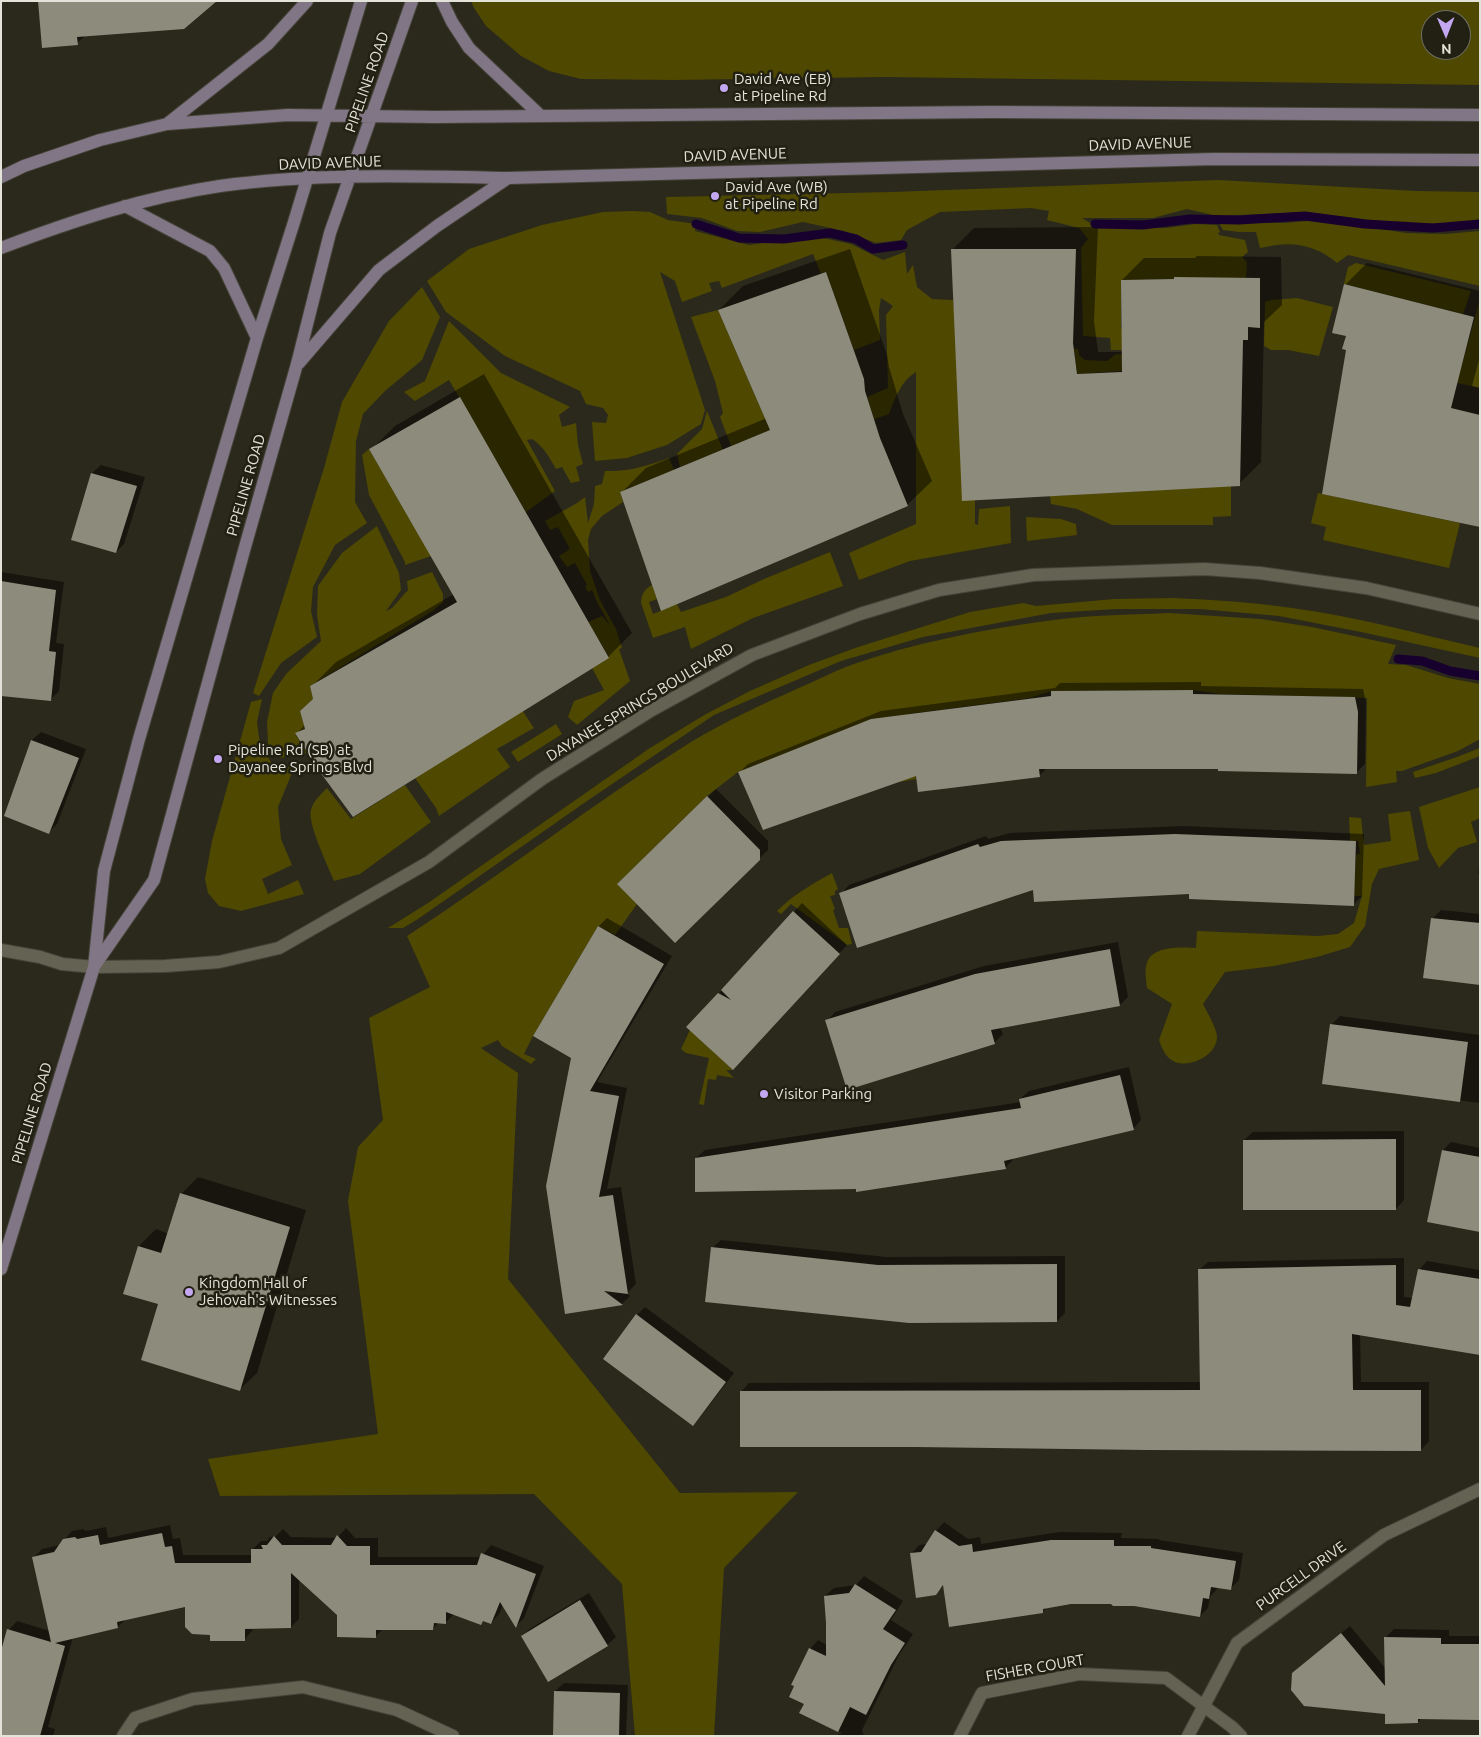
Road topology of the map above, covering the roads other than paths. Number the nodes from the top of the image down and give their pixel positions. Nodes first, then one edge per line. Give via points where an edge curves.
1 (307, 1) edge
2 (361, 1) edge
3 (412, 1) edge
4 (442, 1) edge
5 (326, 115) junction
6 (1480, 115) edge
7 (372, 116) junction
8 (541, 116) junction
9 (167, 124) junction
10 (1480, 160) edge
11 (1, 177) edge
12 (307, 178) junction
13 (350, 178) junction
14 (508, 178) junction
15 (125, 206) junction
16 (1, 248) edge
17 (257, 338) junction
18 (297, 364) junction
19 (1480, 614) edge
20 (1, 950) edge
21 (94, 967) junction
22 (1, 1269) edge
23 (1480, 1489) edge
24 (1204, 1706) junction
25 (123, 1736) edge
26 (453, 1736) edge
27 (960, 1736) edge
28 (1188, 1736) edge
29 (1241, 1736) edge

1 - 9 main road via 268,44
2 - 5 main road, PIPELINE ROAD
3 - 7 main road, PIPELINE ROAD
4 - 8 main road via 469,48
5 - 7 main road, DAVID AVENUE
5 - 9 main road, DAVID AVENUE
5 - 12 main road, PIPELINE ROAD
6 - 8 main road, DAVID AVENUE via 992,112
7 - 8 main road, DAVID AVENUE
7 - 13 main road, PIPELINE ROAD
9 - 11 main road, DAVID AVENUE via 100,140
10 - 14 main road, DAVID AVENUE via 1214,158
12 - 13 main road, DAVID AVENUE
12 - 15 main road, DAVID AVENUE via 218,187
12 - 17 main road, PIPELINE ROAD
13 - 14 main road, DAVID AVENUE
13 - 18 main road, PIPELINE ROAD via 330,233
14 - 18 main road via 379,270
15 - 16 main road, DAVID AVENUE
15 - 17 main road via 210,251 224,268
17 - 21 main road, PIPELINE ROAD via 139,739 104,871
18 - 21 main road, PIPELINE ROAD via 154,880
19 - 21 street, DAYANEE SPRINGS BOULEVARD via 1366,588 1260,573 1204,569 1032,575 939,590 860,614 752,655 652,710 542,779 429,862 279,948 220,962
20 - 21 street, DAYANEE SPRINGS BOULEVARD via 62,964
21 - 22 main road, PIPELINE ROAD
23 - 24 street, PURCELL DRIVE via 1384,1535 1238,1643
24 - 27 street, FISHER COURT via 1166,1678 1079,1674 982,1693
24 - 28 street, PURCELL DRIVE
24 - 29 street, FISHER COURT
25 - 26 street via 136,1718 193,1699 303,1687 397,1710

